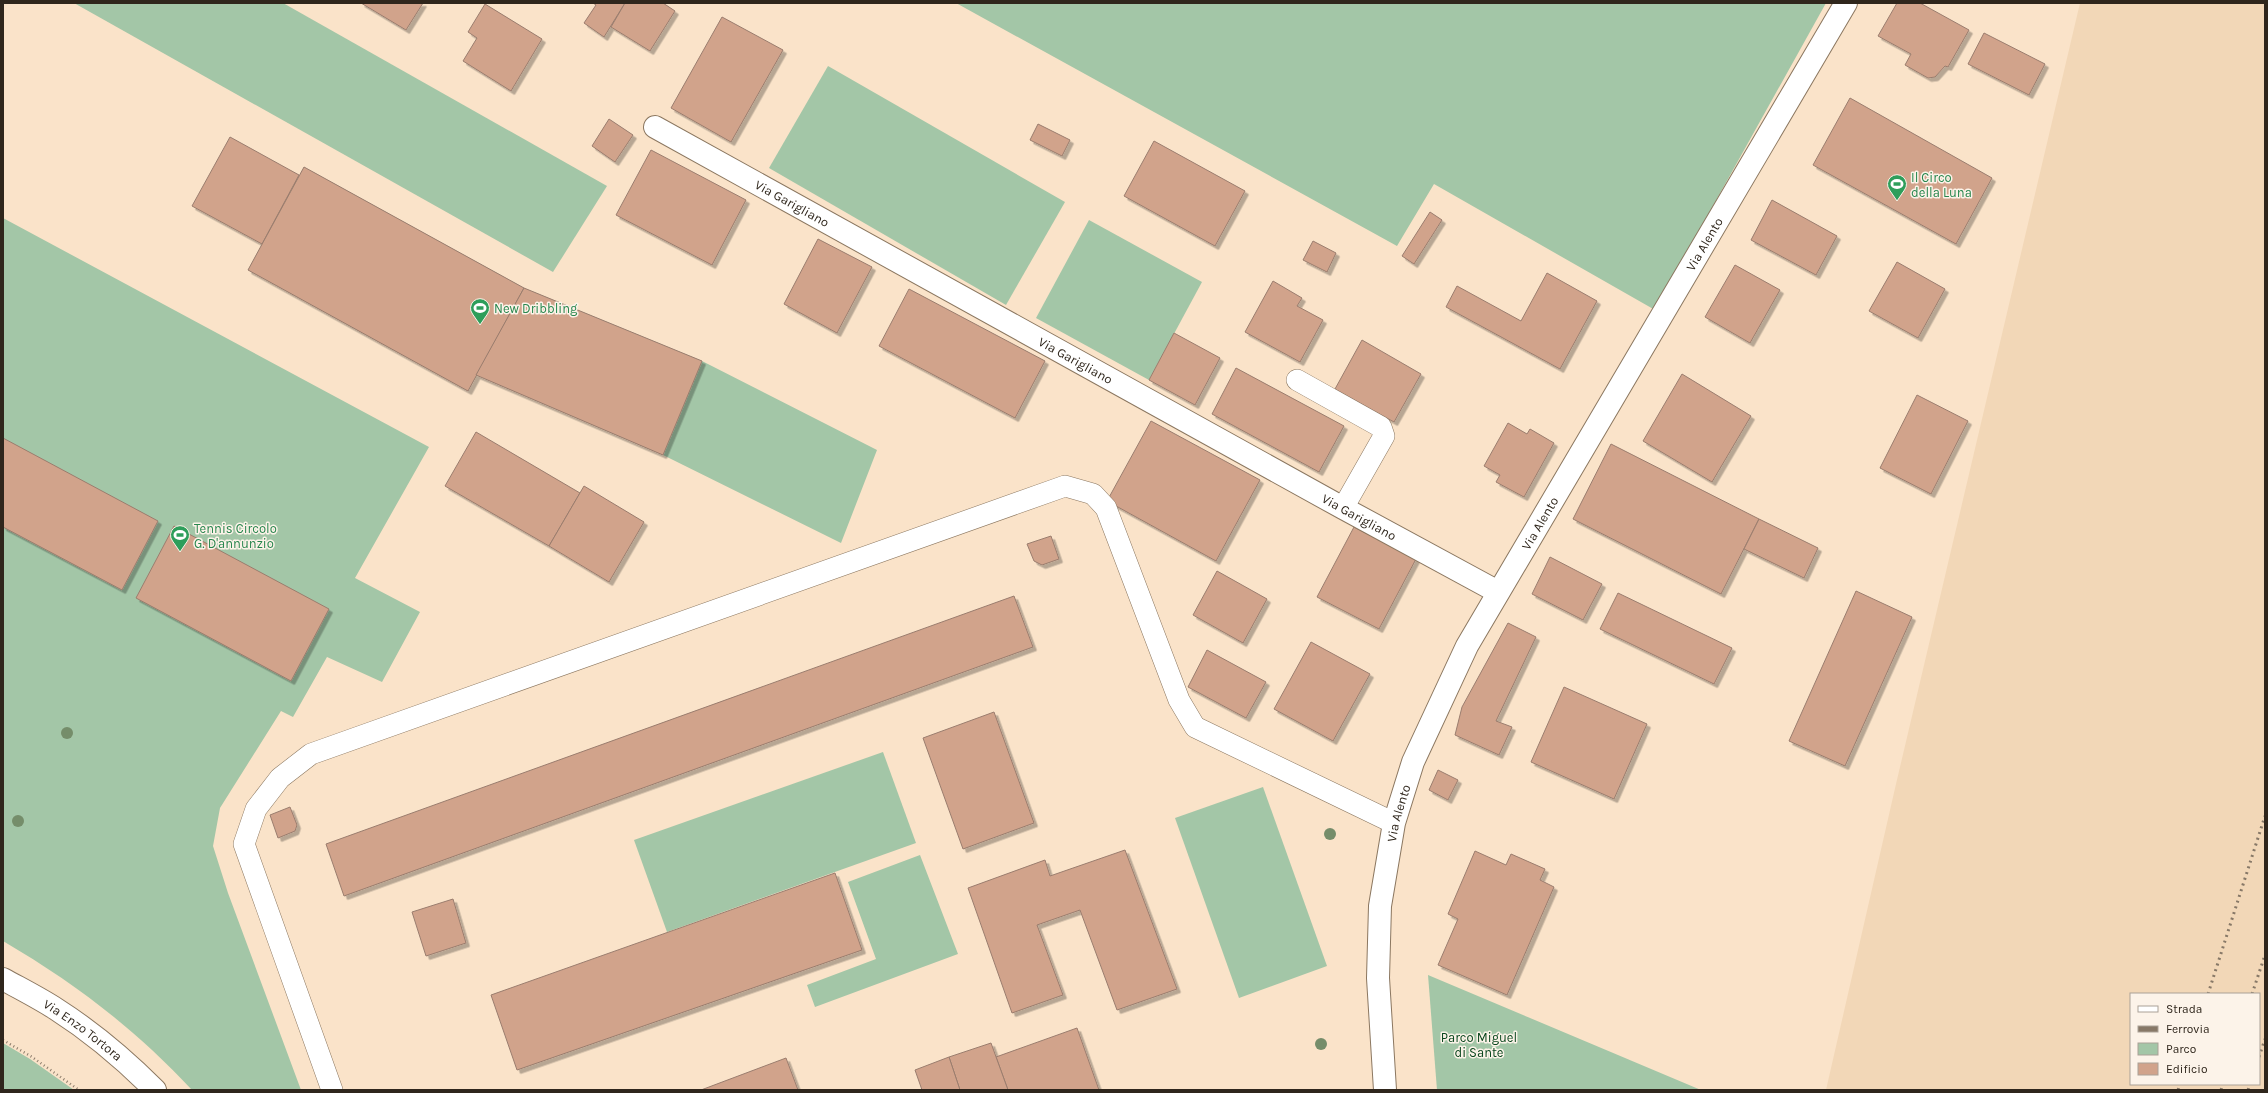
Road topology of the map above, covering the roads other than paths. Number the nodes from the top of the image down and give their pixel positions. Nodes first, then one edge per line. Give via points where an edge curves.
1 (1846, 3) edge
2 (655, 127) dead end
3 (1297, 380) dead end
4 (1343, 508) junction
5 (1498, 592) junction
6 (1394, 823) junction
7 (3, 979) edge
8 (155, 1090) edge
9 (332, 1090) edge
10 (1385, 1090) edge

1 - 5 street, Via Alento
2 - 4 street, Via Garigliano
3 - 4 lane via 1380,427 1384,436
4 - 5 street, Via Garigliano
5 - 6 street, Via Alento via 1467,646 1413,762
6 - 9 lane via 1195,727 1179,700 1106,508 1093,494 1064,486 311,754 280,778 256,809 244,844
6 - 10 street, Via Alento via 1380,906 1378,978
7 - 8 street, Via Enzo Tortora via 87,1030

